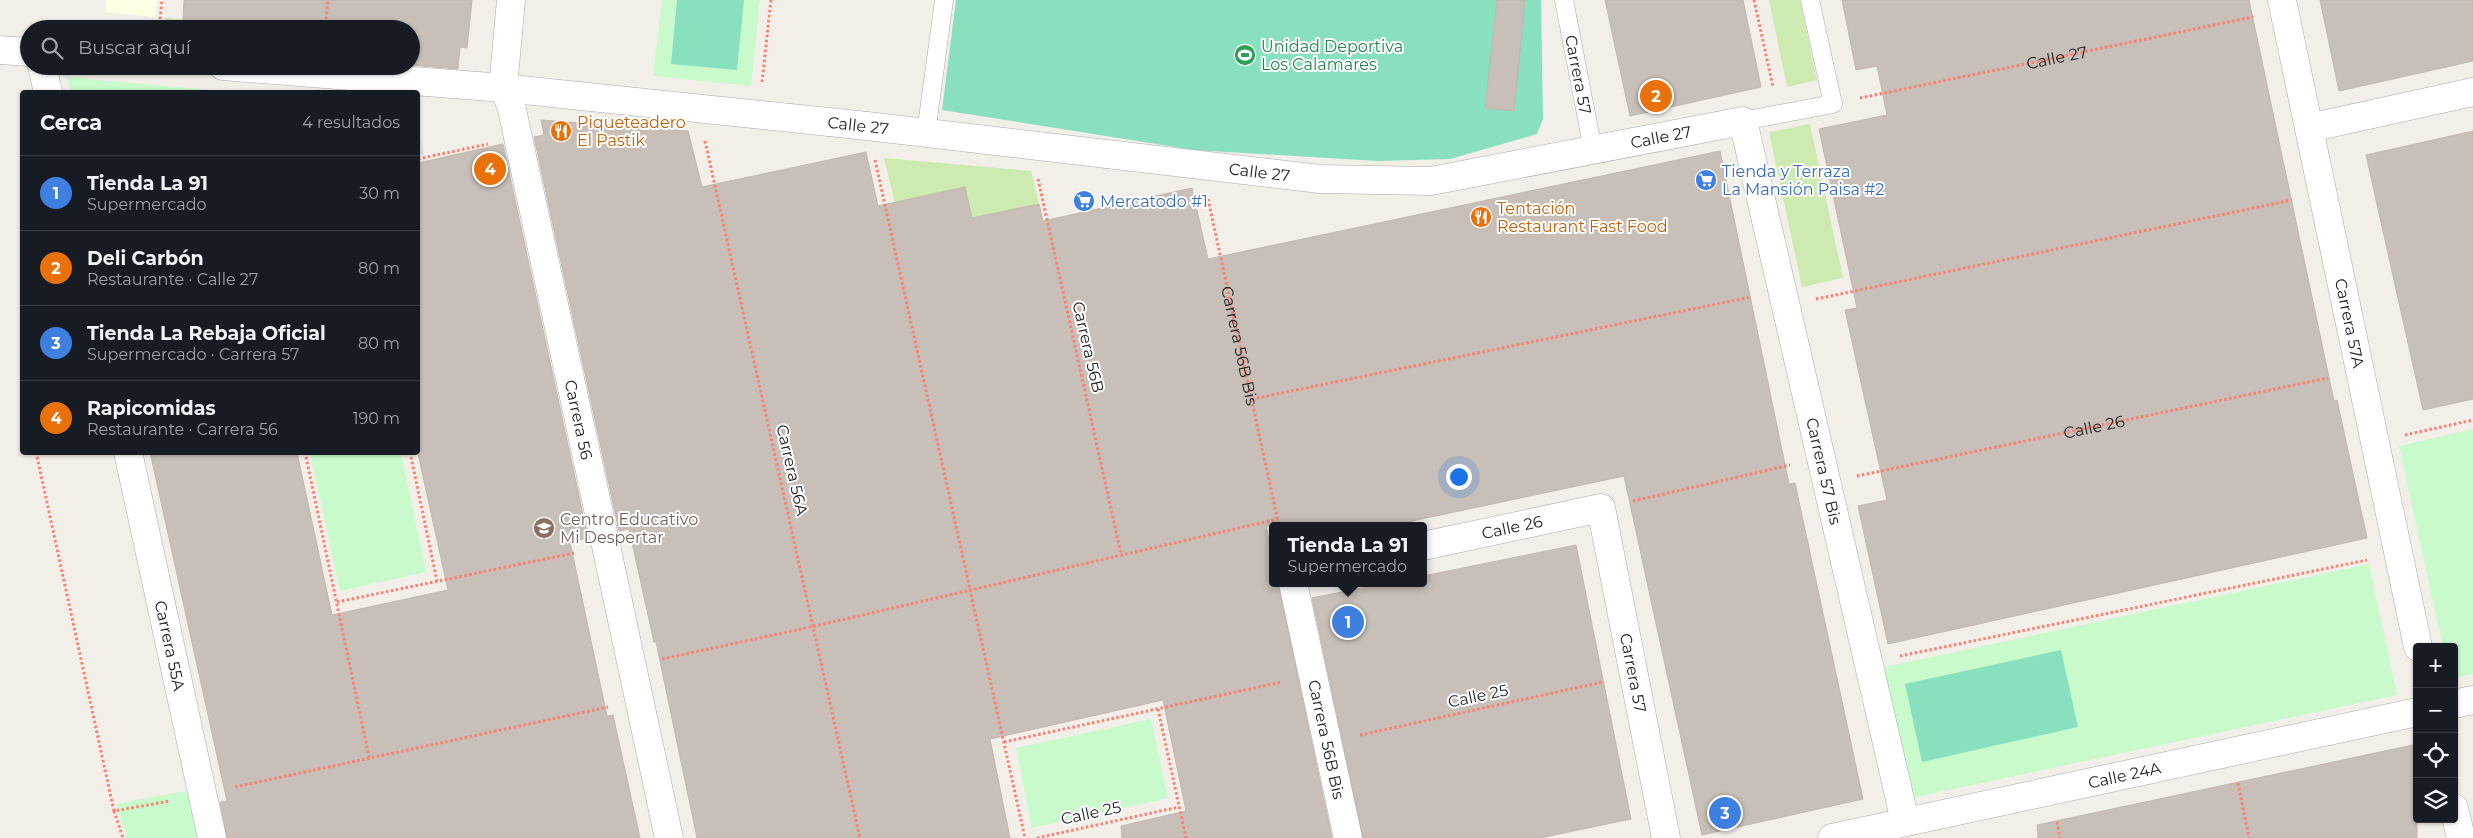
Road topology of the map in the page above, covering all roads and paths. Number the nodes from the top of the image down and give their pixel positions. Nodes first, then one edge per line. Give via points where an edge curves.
1 (162, 0) edge
2 (328, 0) edge
3 (511, 0) edge
4 (771, 0) edge
5 (944, 0) edge
6 (1564, 0) edge
7 (1754, 0) edge
8 (1810, 0) edge
9 (2283, 5) edge
10 (160, 20) edge
11 (326, 20) edge
12 (0, 50) edge
13 (20, 51) edge
14 (44, 75) edge
15 (338, 75) edge
16 (503, 88) junction
17 (48, 90) edge
18 (2473, 92) edge
19 (1833, 104) junction
20 (698, 108) junction
21 (1778, 114) junction
22 (759, 115) junction
23 (1743, 121) junction
24 (867, 126) junction
25 (2309, 128) junction
26 (926, 133) junction
27 (518, 137) junction
28 (1030, 145) junction
29 (1593, 150) junction
30 (420, 159) edge
31 (1200, 164) junction
32 (2324, 193) junction
33 (1784, 298) junction
34 (2362, 371) junction
35 (1252, 399) junction
36 (2473, 420) edge
37 (2376, 442) junction
38 (37, 455) edge
39 (129, 455) edge
40 (306, 455) edge
41 (411, 455) edge
42 (1824, 470) junction
43 (1601, 508) junction
44 (1278, 519) junction
45 (1278, 522) edge
46 (1427, 545) edge
47 (607, 546) junction
48 (2400, 553) junction
49 (1121, 554) junction
50 (437, 581) junction
51 (1294, 587) edge
52 (970, 590) junction
53 (338, 602) junction
54 (815, 626) junction
55 (2417, 643) edge
56 (1868, 662) junction
57 (632, 665) junction
58 (1313, 675) junction
59 (1633, 675) junction
60 (2473, 700) edge
61 (640, 701) junction
62 (2458, 703) edge
63 (1158, 708) junction
64 (2413, 713) edge
65 (1004, 742) junction
66 (1327, 742) junction
67 (2231, 750) junction
68 (369, 758) junction
69 (201, 795) junction
70 (1179, 807) junction
71 (114, 810) junction
72 (1905, 821) junction
73 (2458, 823) edge
74 (123, 838) edge
75 (212, 838) edge
76 (670, 838) edge
77 (860, 838) edge
78 (1025, 838) edge
79 (1037, 838) edge
80 (1186, 838) edge
81 (1348, 838) edge
82 (1666, 838) edge
83 (1832, 838) edge
84 (2250, 838) edge
85 (2461, 838) edge

1 - 10 path
2 - 11 path
3 - 16 street, Carrera 56
4 - 22 path
5 - 26 lane
6 - 29 lane, Carrera 57
7 - 21 path
8 - 19 lane
9 - 19 path, Calle 27
9 - 25 street, Carrera 57A
12 - 13 street
14 - 17 street
15 - 16 street, Calle 27
16 - 20 street, Calle 27
16 - 27 street, Carrera 56 via 511,104
18 - 25 street
19 - 21 lane, Calle 27
20 - 22 street, Calle 27
20 - 54 path, Carrera 56A
21 - 23 lane, Calle 27
22 - 24 street, Calle 27
23 - 29 street, Calle 27
23 - 33 street, Carrera 57 Bis
24 - 26 street, Calle 27
24 - 52 path
25 - 32 street, Carrera 57A
26 - 28 street, Calle 27
27 - 30 path
27 - 47 street, Carrera 56
28 - 31 street, Calle 27
28 - 49 path, Carrera 56B
29 - 31 street, Calle 27 via 1431,180 1320,179
31 - 35 path, Carrera 56B Bis
32 - 33 path
32 - 34 street, Carrera 57A
33 - 35 path
33 - 42 street, Carrera 57 Bis
34 - 37 street, Carrera 57A
34 - 42 path, Calle 26
35 - 44 path, Carrera 56B Bis
36 - 37 path
37 - 48 street, Carrera 57A
38 - 71 path
39 - 69 street, Carrera 55A
40 - 53 path
41 - 50 path
42 - 43 path, Calle 26
42 - 56 street, Carrera 57 Bis
43 - 46 street, Calle 26
43 - 59 street, Carrera 57
44 - 45 path, Carrera 56B Bis
44 - 49 path
47 - 50 path
47 - 57 street, Carrera 56
48 - 55 street, Carrera 57A
48 - 56 path
49 - 52 path
50 - 53 path
51 - 58 street, Carrera 56B Bis
52 - 54 path
52 - 65 path
53 - 68 path
54 - 57 path
54 - 77 path, Carrera 56A
56 - 72 street, Carrera 57 Bis
57 - 61 street, Carrera 56
58 - 63 path
58 - 66 street, Carrera 56B Bis
59 - 66 path, Calle 25
59 - 82 street, Carrera 57
60 - 62 street
61 - 68 path
61 - 76 street, Carrera 56
63 - 65 path
63 - 70 path
64 - 67 street, Calle 24A
65 - 78 path
66 - 81 street, Carrera 56B Bis
67 - 72 street, Calle 24A
67 - 84 path
68 - 69 path
69 - 71 path
69 - 75 street, Carrera 55A
70 - 79 path, Calle 25
70 - 80 path
71 - 74 path
72 - 83 street, Calle 24A
73 - 85 street

